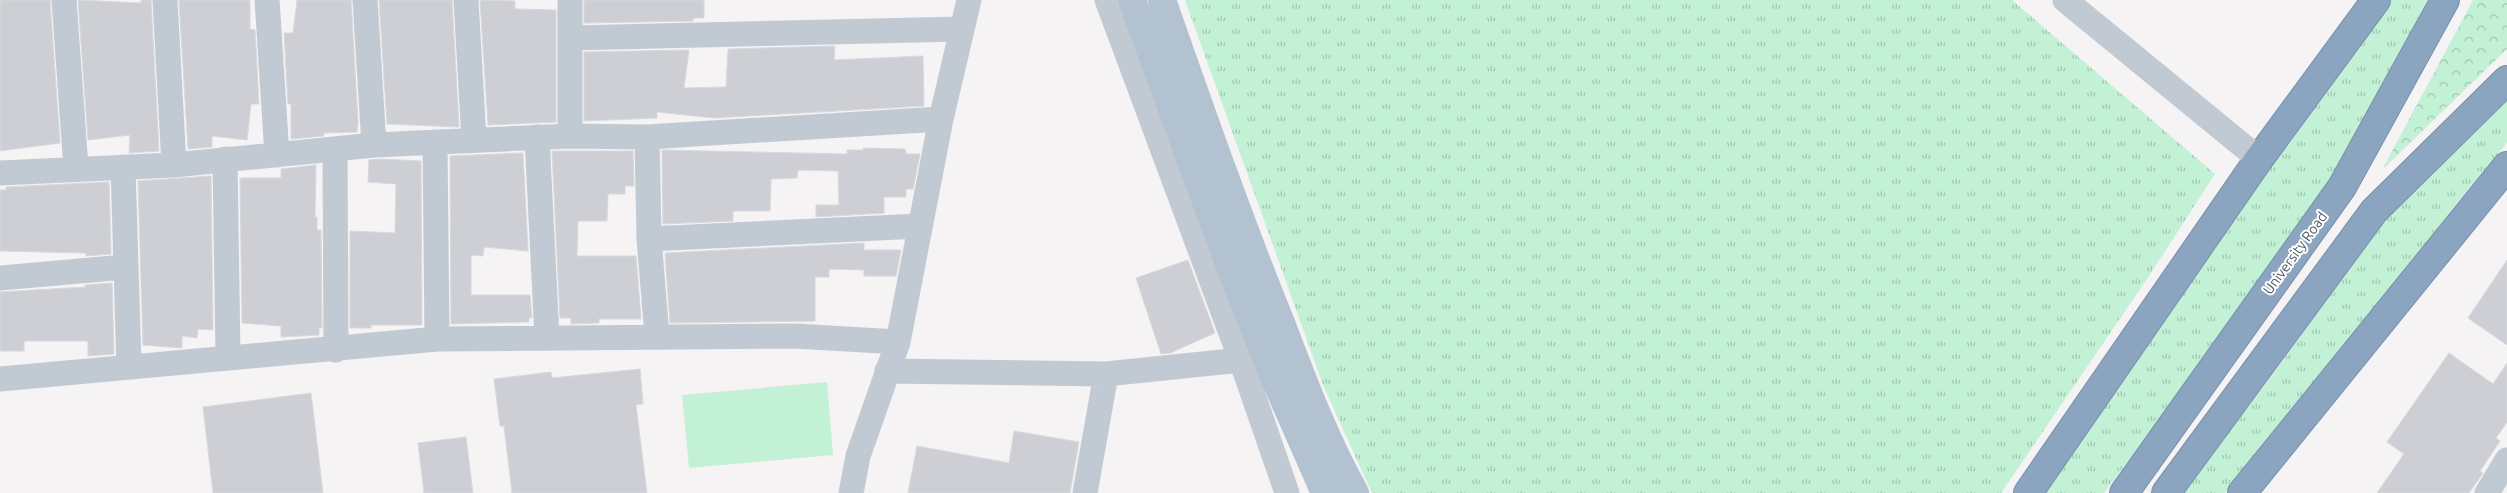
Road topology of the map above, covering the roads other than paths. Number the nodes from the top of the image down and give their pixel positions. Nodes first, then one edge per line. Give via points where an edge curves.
1 (64, 0) edge
2 (165, 0) edge
3 (267, 0) edge
4 (365, 0) edge
5 (466, 0) edge
6 (570, 0) edge
7 (968, 0) edge
8 (1107, 0) edge
9 (1132, 0) edge
10 (1162, 0) edge
11 (2065, 0) edge
12 (2376, 0) edge
13 (2445, 0) edge
14 (962, 29) junction
15 (572, 38) junction
16 (2507, 80) edge
17 (942, 119) junction
18 (570, 136) junction
19 (537, 137) junction
20 (647, 137) junction
21 (474, 140) junction
22 (435, 142) junction
23 (374, 145) junction
24 (334, 150) junction
25 (277, 155) junction
26 (225, 159) junction
27 (2259, 159) junction
28 (174, 165) junction
29 (2507, 166) edge
30 (123, 167) junction
31 (76, 168) junction
32 (0, 173) edge
33 (920, 226) junction
34 (649, 238) junction
35 (1240, 258) junction
36 (126, 267) junction
37 (0, 278) edge
38 (657, 336) junction
39 (547, 338) junction
40 (437, 339) junction
41 (898, 342) junction
42 (336, 350) junction
43 (228, 357) junction
44 (1241, 360) junction
45 (129, 366) junction
46 (887, 371) junction
47 (1106, 374) junction
48 (1274, 377) junction
49 (0, 380) edge
50 (2507, 460) edge
51 (851, 493) edge
52 (1085, 493) edge
53 (1287, 493) edge
54 (1325, 493) edge
55 (1355, 493) edge
56 (2028, 493) edge
57 (2124, 493) edge
58 (2166, 493) edge
59 (2242, 493) edge
60 (2486, 493) edge

1 - 31 street
2 - 28 street
3 - 25 street
4 - 23 street
5 - 21 street
6 - 15 street
7 - 14 street
8 - 44 street
9 - 35 main road
10 - 35 main road
11 - 27 street
12 - 27 highway
13 - 57 highway, University Road via 2342,187
14 - 15 street
14 - 17 street
15 - 18 street
16 - 58 highway via 2374,211
17 - 20 street
17 - 33 street
18 - 19 street
18 - 20 street
19 - 21 street
19 - 39 street
20 - 34 street
21 - 22 street
22 - 23 street
22 - 40 street
23 - 24 street
24 - 25 street
24 - 42 street
25 - 26 street
26 - 28 street
26 - 43 street
27 - 56 highway
28 - 30 street
29 - 59 highway
30 - 31 street
30 - 36 street
31 - 32 street
33 - 34 street
33 - 41 street
34 - 38 street
35 - 48 main road
35 - 55 main road
36 - 37 street
36 - 45 street
38 - 39 street
38 - 41 street via 794,336
39 - 40 street
40 - 42 street
41 - 46 street
42 - 43 street
43 - 45 street
44 - 47 street
44 - 48 street
44 - 53 street
45 - 49 street
46 - 47 street
46 - 51 street via 858,456
47 - 52 street
48 - 54 main road
50 - 60 street

